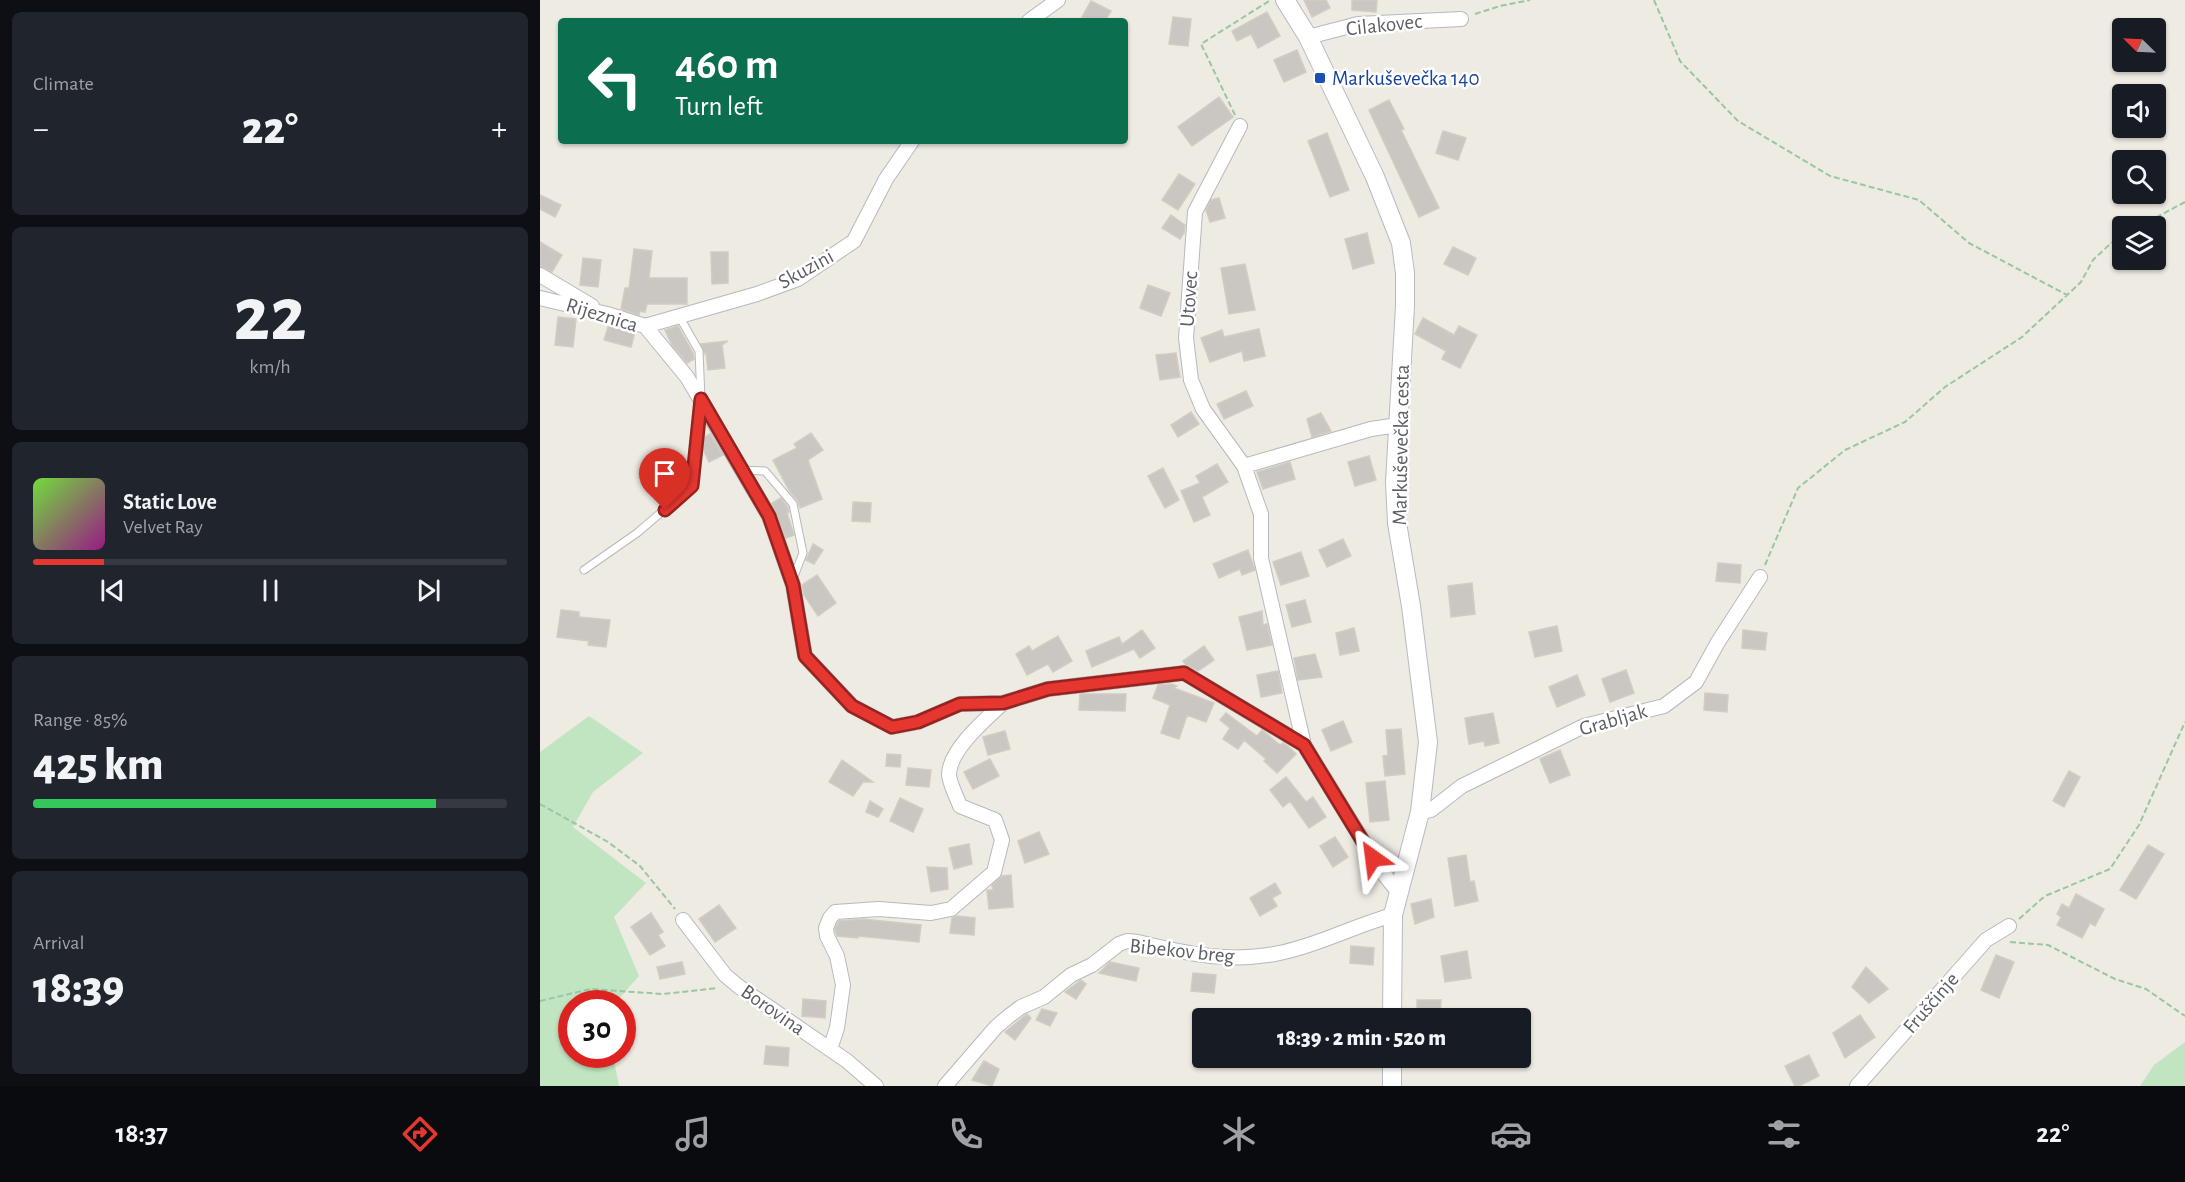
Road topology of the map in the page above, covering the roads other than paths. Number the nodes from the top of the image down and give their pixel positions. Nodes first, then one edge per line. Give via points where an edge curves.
1 (1058, 0) edge
2 (1285, 0) edge
3 (1033, 18) edge
4 (1461, 19) road end
5 (1308, 37) junction
6 (1240, 126) road end
7 (910, 144) edge
8 (540, 275) edge
9 (540, 298) edge
10 (608, 314) junction
11 (679, 316) junction
12 (645, 326) junction
13 (701, 399) junction
14 (1398, 425) junction
15 (1244, 466) junction
16 (742, 470) junction
17 (584, 570) dead end
18 (1760, 577) road end
19 (792, 581) junction
20 (1003, 703) junction
21 (1304, 745) junction
22 (1420, 812) junction
23 (1398, 892) junction
24 (1393, 915) junction
25 (683, 920) road end
26 (2010, 926) road end
27 (1392, 1008) edge
28 (830, 1049) junction
29 (1392, 1068) edge
30 (876, 1086) edge
31 (945, 1086) edge
32 (1392, 1086) edge
33 (1857, 1086) edge

1 - 3 street
2 - 5 main road, Markuševečka cesta
4 - 5 street, Cilakovec via 1358,24
5 - 14 main road, Markuševečka cesta via 1376,177 1401,243 1405,306
6 - 15 street, Utovec via 1195,212 1186,338 1191,380 1203,409
7 - 11 street, Skuzini via 886,179 854,242 798,279
8 - 10 street
9 - 10 street, Rijeznica
10 - 12 street, Rijeznica
11 - 12 street, Skuzini
11 - 13 lane via 699,351
12 - 13 street, Rijeznica
13 - 16 street, Rijeznica
13 - 17 lane via 692,486 637,533
14 - 15 street via 1371,429
14 - 22 main road, Markuševečka cesta via 1397,523 1428,742
15 - 21 street, Utovec via 1261,514 1261,558
16 - 19 street, Rijeznica via 769,516
16 - 19 lane via 765,471 793,504 803,553
18 - 22 street, Grabljak via 1696,682 1664,706 1584,726 1462,786 1431,810
19 - 20 street, Rijeznica via 805,656 852,706 892,727 918,722 960,704
20 - 21 street, Rijeznica via 1048,689 1184,673
20 - 28 street via 958,750 949,774 960,806 995,820 1002,840 994,872 951,909 931,913 868,909 836,912 830,918 827,936 837,956 843,985
21 - 23 street, Rijeznica
22 - 23 main road, Markuševečka cesta
23 - 24 main road, Markuševečka cesta
24 - 27 main road, Markuševečka cesta
24 - 31 street, Bibekov breg via 1286,952 1251,958 1206,957 1127,941 1071,975 1044,998 1020,1007 996,1027
25 - 28 street, Borovina via 725,975
26 - 33 street, Fruščinje via 1986,940
28 - 30 street, Borovina
29 - 32 main road

